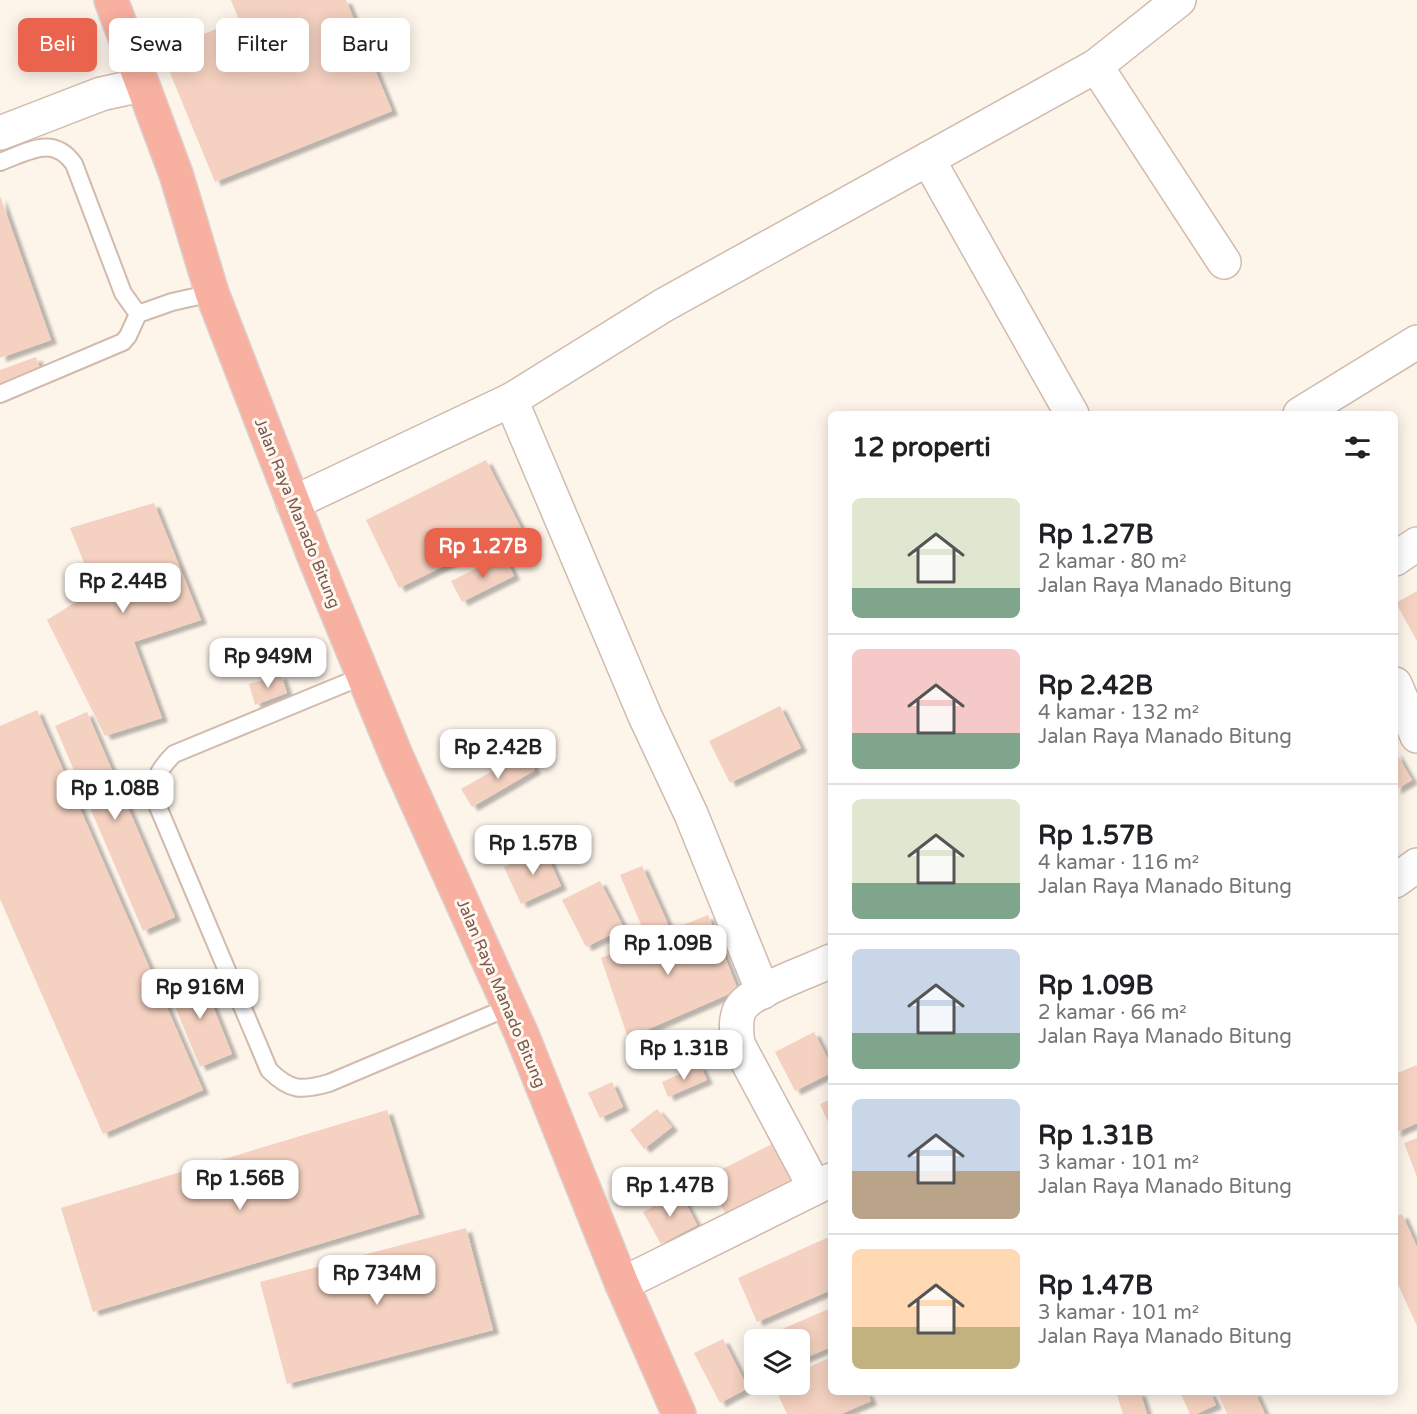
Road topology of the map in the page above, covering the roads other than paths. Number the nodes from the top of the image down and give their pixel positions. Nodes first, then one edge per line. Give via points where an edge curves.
1 (111, 0) edge
2 (1179, 0) edge
3 (1096, 66) junction
4 (142, 85) junction
5 (0, 133) edge
6 (928, 159) junction
7 (0, 162) edge
8 (1224, 262) dead end
9 (212, 293) junction
10 (138, 314) junction
11 (1417, 342) edge
12 (0, 394) edge
13 (511, 400) junction
14 (1070, 411) edge
15 (1305, 411) edge
16 (293, 503) junction
17 (1417, 544) edge
18 (1398, 557) edge
19 (363, 676) junction
20 (1398, 691) edge
21 (1417, 736) edge
22 (1417, 865) edge
23 (1398, 878) edge
24 (828, 962) edge
25 (763, 992) junction
26 (509, 1007) junction
27 (823, 1184) edge
28 (622, 1284) junction
29 (679, 1414) edge

1 - 4 highway, Jalan Raya Manado Bitung
2 - 3 street
3 - 6 street
3 - 8 street
4 - 5 street via 101,94
4 - 9 highway, Jalan Raya Manado Bitung via 176,174
6 - 13 street via 664,305
6 - 14 street
7 - 10 lane via 41,147 67,154 123,293
9 - 10 lane
9 - 16 highway, Jalan Raya Manado Bitung
10 - 12 lane via 123,342
11 - 15 street
13 - 16 street
13 - 25 street via 645,716 691,814
16 - 19 highway, Jalan Raya Manado Bitung
17 - 18 street
19 - 26 highway, Jalan Raya Manado Bitung
19 - 26 lane via 174,754 154,786 156,802 269,1070 283,1083 308,1089
20 - 21 street
22 - 23 street
24 - 25 street
25 - 27 street via 744,1004 735,1027 738,1044
26 - 28 highway, Jalan Raya Manado Bitung
27 - 28 street
28 - 29 highway, Jalan Raya Manado Bitung

